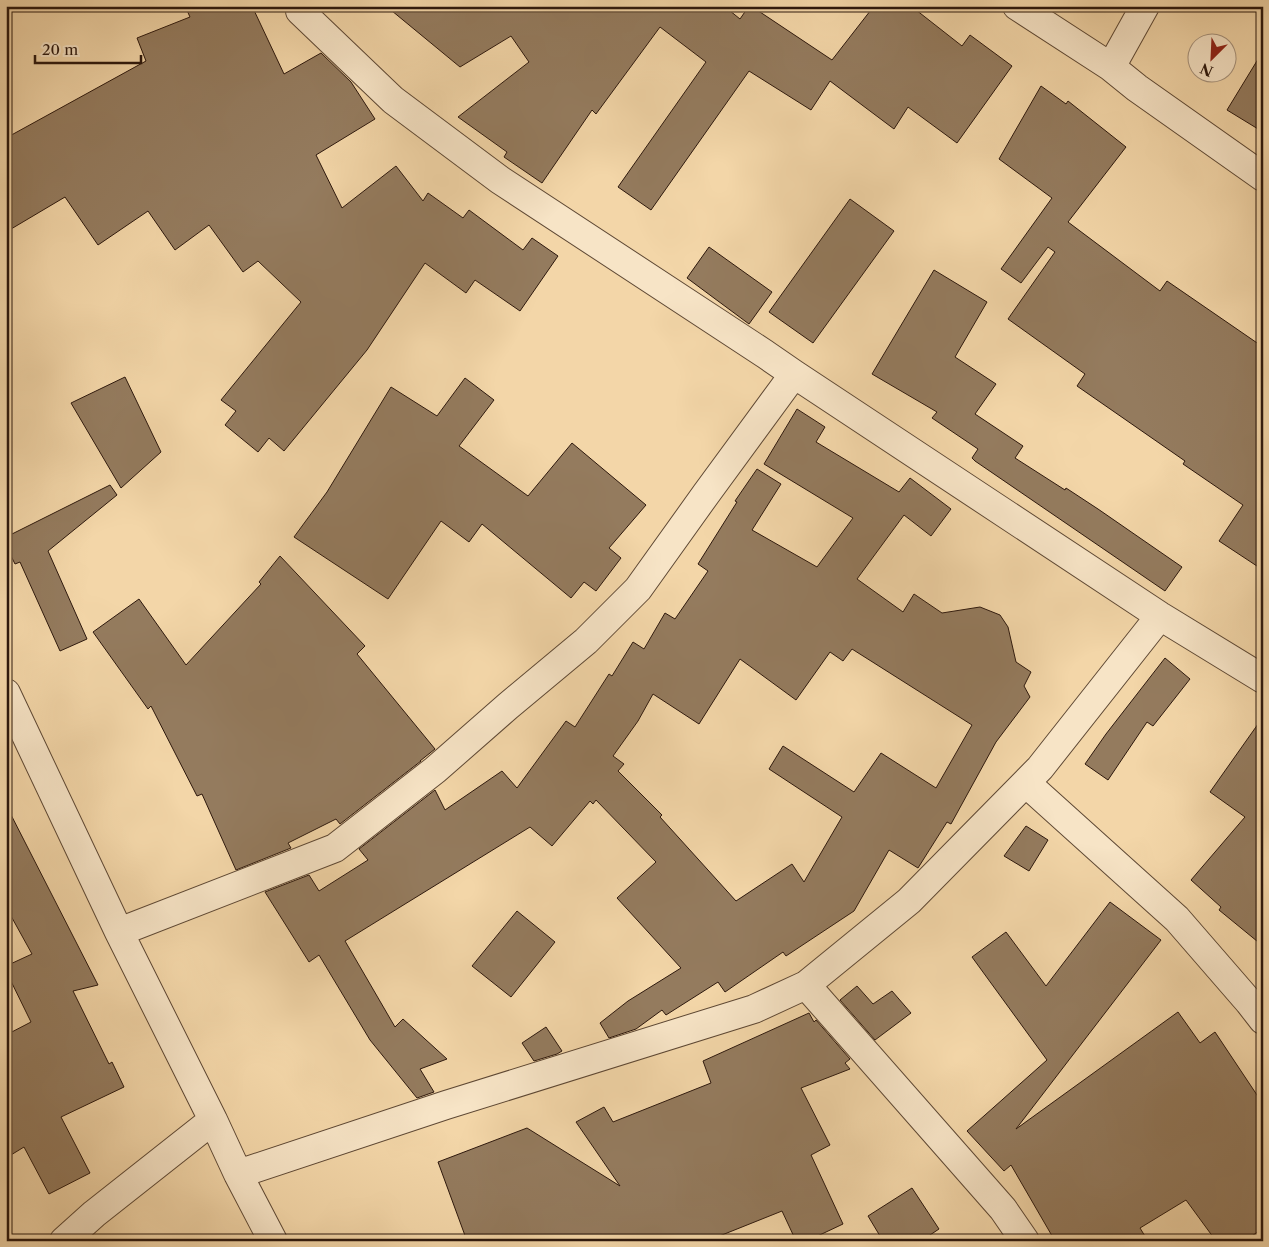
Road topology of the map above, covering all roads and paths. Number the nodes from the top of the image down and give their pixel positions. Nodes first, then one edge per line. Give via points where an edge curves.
1 (1017, 6) edge
2 (1145, 6) edge
3 (300, 11) dead end
4 (1111, 67) junction
5 (1263, 177) edge
6 (794, 374) junction
7 (1160, 616) junction
8 (1263, 678) edge
9 (6, 693) edge
10 (1026, 783) junction
11 (119, 932) junction
12 (806, 985) junction
13 (1263, 1020) edge
14 (213, 1120) junction
15 (238, 1174) junction
16 (64, 1241) edge
17 (273, 1241) edge
18 (1025, 1241) edge

1 - 4 street
2 - 4 street
3 - 6 street via 393,100 500,180
4 - 5 street
6 - 7 street
6 - 11 street via 638,589 586,640 435,770 335,848
7 - 8 street
7 - 10 street
9 - 11 street
10 - 12 street via 909,901
10 - 13 street via 1177,919
11 - 14 street
12 - 15 street via 754,1009
12 - 18 street via 1003,1209
14 - 15 street
14 - 16 street
15 - 17 street

